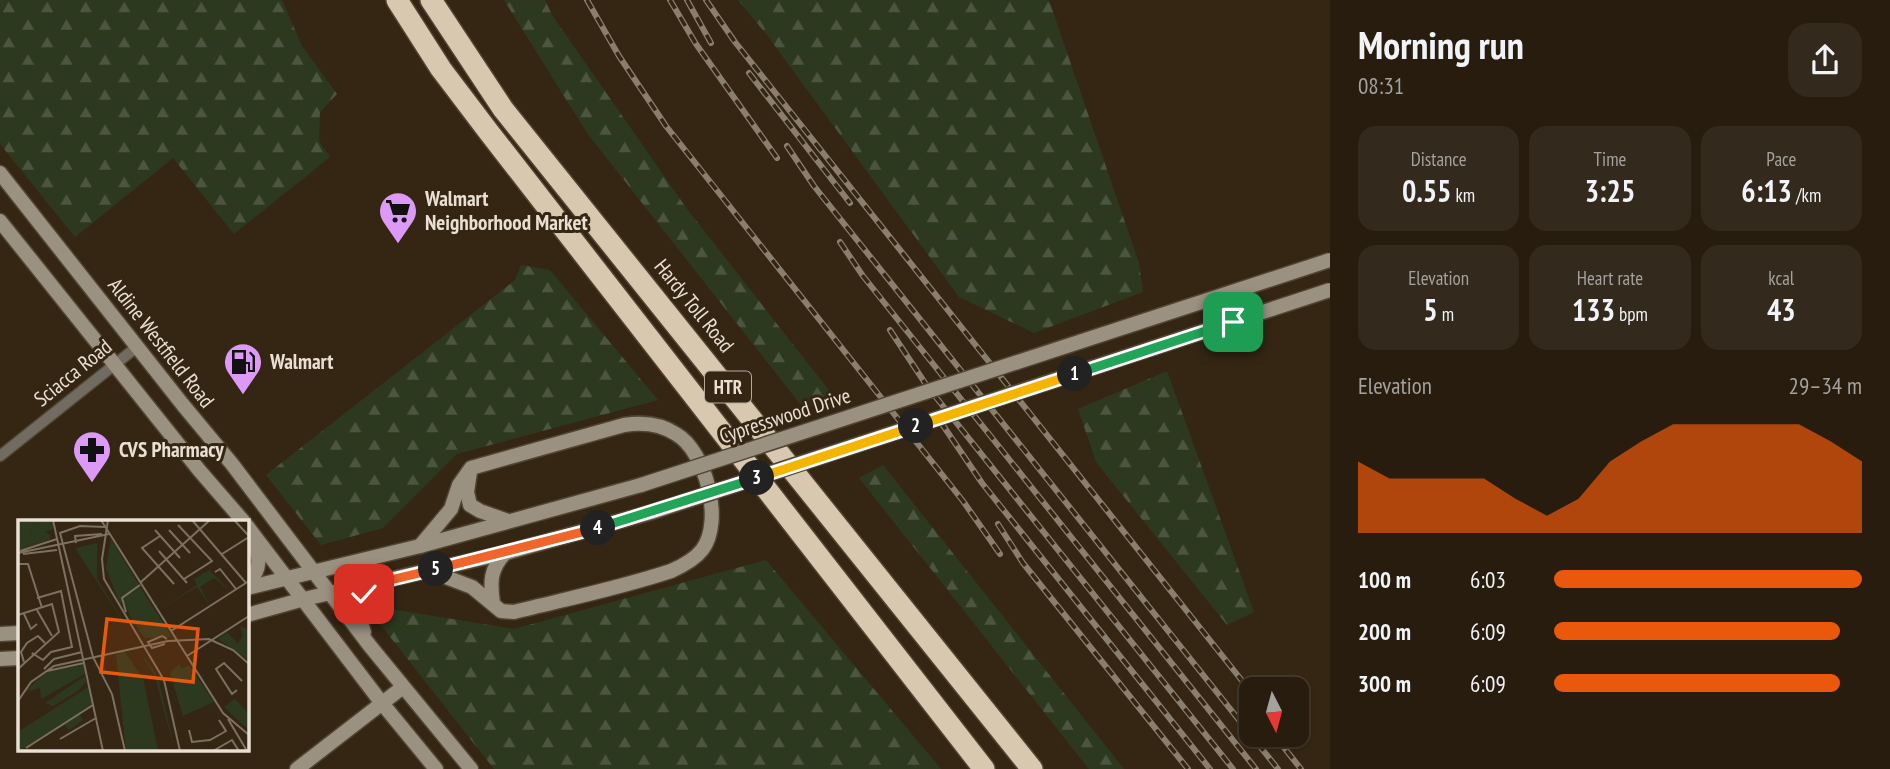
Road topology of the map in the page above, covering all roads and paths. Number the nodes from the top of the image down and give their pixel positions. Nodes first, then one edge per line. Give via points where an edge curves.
1 (397, 0) edge
2 (431, 0) edge
3 (0, 173) edge
4 (0, 221) edge
5 (1330, 260) edge
6 (1330, 290) edge
7 (138, 346) junction
8 (114, 365) junction
9 (0, 456) edge
10 (471, 468) junction
11 (242, 520) edge
12 (509, 521) junction
13 (248, 528) edge
14 (248, 529) edge
15 (421, 546) junction
16 (505, 553) junction
17 (430, 571) junction
18 (314, 572) junction
19 (287, 579) junction
20 (248, 582) edge
21 (378, 583) junction
22 (248, 589) edge
23 (330, 594) junction
24 (304, 599) junction
25 (494, 603) junction
26 (248, 615) edge
27 (18, 633) edge
28 (0, 634) edge
29 (369, 646) junction
30 (18, 658) edge
31 (0, 659) edge
32 (403, 687) junction
33 (381, 702) junction
34 (297, 769) edge
35 (436, 769) edge
36 (471, 769) edge
37 (984, 769) edge
38 (1032, 769) edge

1 - 37 highway, HTR via 488,131
2 - 38 highway, Hardy Toll Road / HTR via 503,109
3 - 7 main road, Aldine Westfield Road
4 - 8 main road
5 - 12 main road, Cypresswood Drive, bridge via 641,485
6 - 16 main road, bridge via 652,512
7 - 8 street, Sciacca Road
7 - 18 main road, Aldine Westfield Road
8 - 9 street, Sciacca Road
8 - 11 main road
10 - 12 main road via 470,505
10 - 15 main road via 451,509
10 - 25 main road via 624,425 649,424 676,434 689,445 713,505 702,551 673,570 514,612 501,611
12 - 15 main road, Cypresswood Drive
13 - 19 main road
14 - 20 main road via 260,556 258,570
15 - 18 main road, Cypresswood Drive
16 - 17 main road
16 - 25 main road via 491,577
17 - 21 main road
17 - 25 main road via 472,587
18 - 19 main road, Cypresswood Drive
18 - 23 main road, Aldine Westfield Road
19 - 22 main road, Cypresswood Drive
19 - 24 main road
21 - 23 main road
21 - 29 main road via 364,594 357,613
23 - 24 main road
23 - 29 main road, Aldine Westfield Road
24 - 26 main road
24 - 33 main road
27 - 28 main road
29 - 32 main road, Aldine Westfield Road
30 - 31 main road
32 - 33 main road
32 - 36 main road, Aldine Westfield Road
33 - 34 main road
33 - 35 main road

